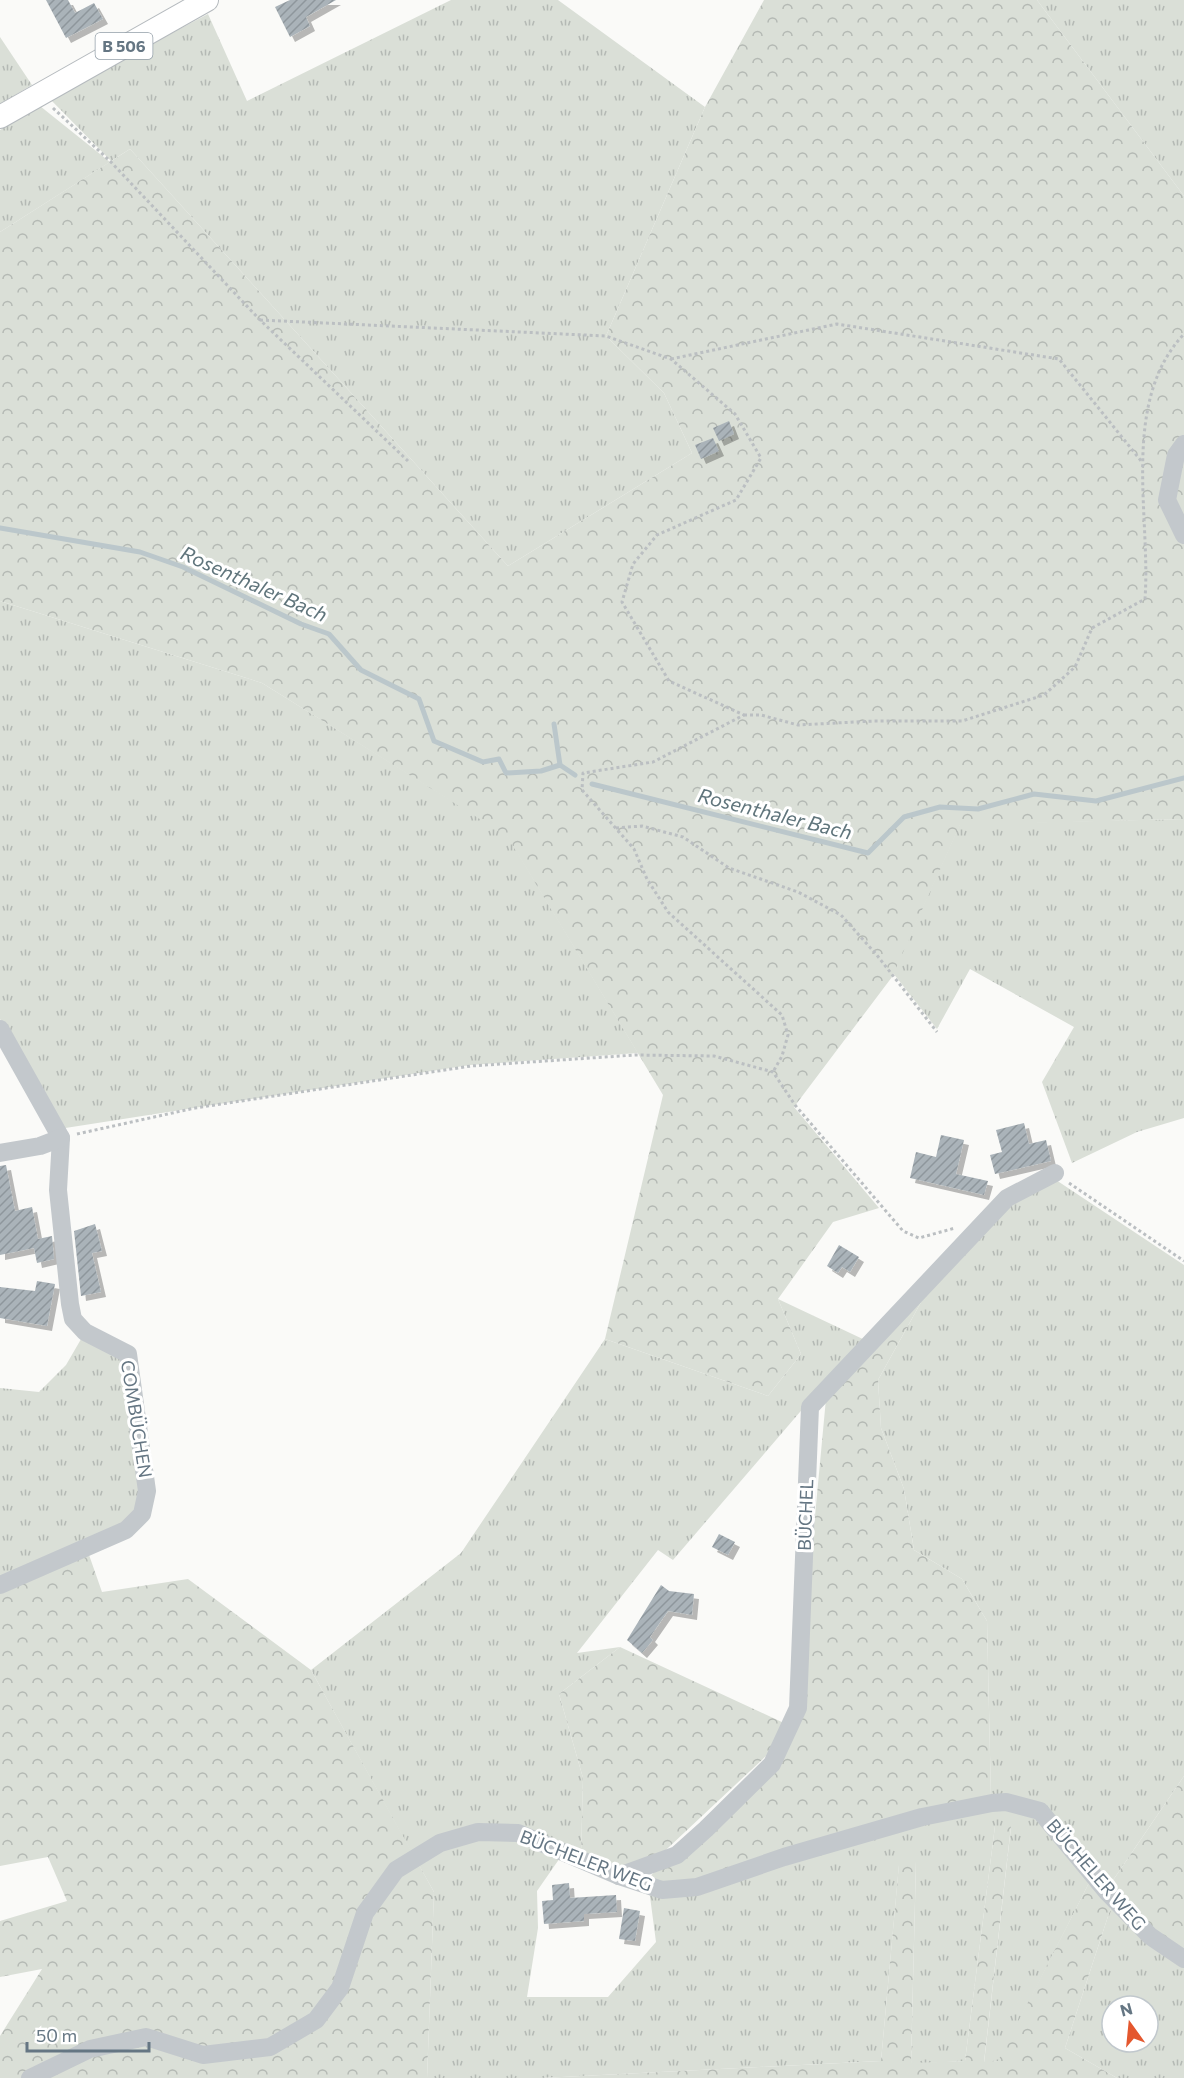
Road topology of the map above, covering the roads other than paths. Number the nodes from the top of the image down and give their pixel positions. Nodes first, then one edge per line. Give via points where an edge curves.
1 (207, 0) edge
2 (0, 117) edge
3 (1184, 444) edge
4 (1184, 535) edge
5 (0, 1029) edge
6 (61, 1138) junction
7 (0, 1153) edge
8 (1055, 1173) road end
9 (0, 1585) edge
10 (619, 1876) junction
11 (1184, 1959) edge
12 (30, 2078) edge

1 - 2 main road, B 506
3 - 4 street via 1176,455 1167,500
5 - 6 street
6 - 7 street
6 - 9 street, COMBÜCHEN via 58,1190 73,1319 85,1332 128,1354 147,1491 142,1514 126,1530
8 - 10 street, BÜCHEL via 1007,1198 810,1407 798,1708 772,1764 706,1829 677,1855
10 - 11 street, BÜCHELER WEG via 662,1890 696,1887 922,1817 1006,1802 1040,1811 1107,1892 1150,1936
10 - 12 street, BÜCHELER WEG via 518,1833 478,1832 440,1843 396,1870 365,1913 340,1988 316,2020 270,2047 202,2055 146,2037 90,2049

